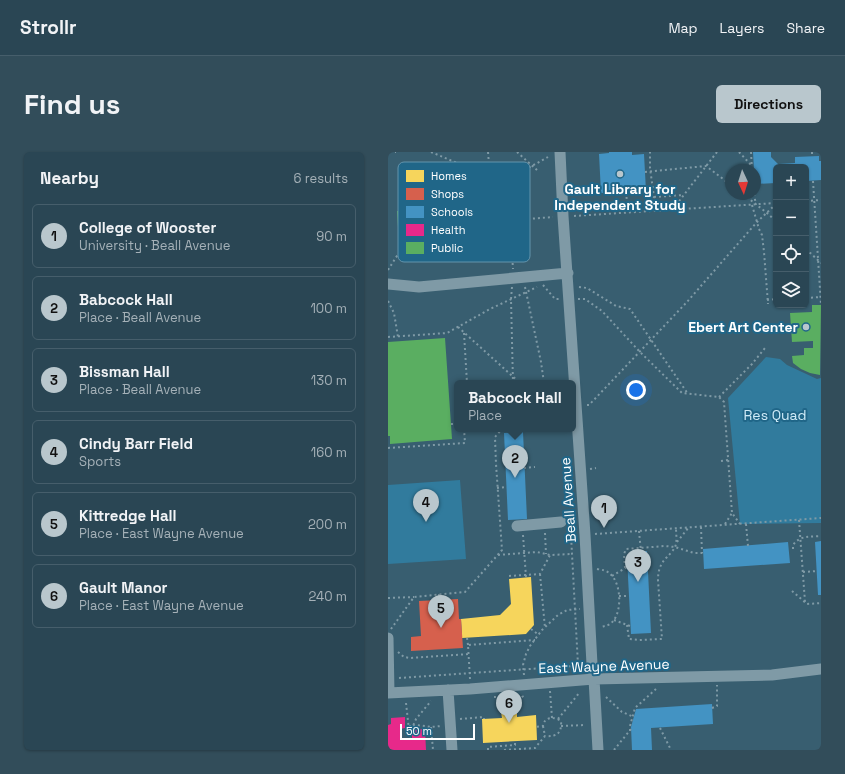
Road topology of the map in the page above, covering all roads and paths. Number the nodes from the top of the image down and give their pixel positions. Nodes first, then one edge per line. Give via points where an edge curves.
1 (430, 152) edge
2 (488, 152) edge
3 (517, 152) edge
4 (560, 152) edge
5 (650, 152) edge
6 (717, 152) edge
7 (739, 152) edge
8 (751, 152) edge
9 (812, 152) edge
10 (812, 156) dead end
11 (548, 157) dead end
12 (455, 162) edge
13 (489, 162) edge
14 (529, 162) edge
15 (530, 163) edge
16 (750, 164) edge
17 (752, 164) edge
18 (533, 165) junction
19 (706, 166) junction
20 (530, 167) edge
21 (538, 171) dead end
22 (651, 171) junction
23 (645, 172) dead end
24 (725, 180) edge
25 (812, 181) dead end
26 (626, 192) dead end
27 (684, 196) junction
28 (654, 197) junction
29 (750, 200) edge
30 (755, 200) edge
31 (814, 200) junction
32 (821, 200) edge
33 (809, 201) edge
34 (773, 204) edge
35 (752, 205) junction
36 (756, 205) junction
37 (773, 207) edge
38 (673, 210) junction
39 (646, 211) junction
40 (628, 212) junction
41 (767, 213) junction
42 (563, 216) junction
43 (530, 218) edge
44 (773, 218) edge
45 (756, 222) junction
46 (809, 252) edge
47 (398, 254) edge
48 (818, 260) junction
49 (514, 262) edge
50 (821, 263) edge
51 (388, 270) edge
52 (568, 273) junction
53 (820, 276) edge
54 (518, 278) junction
55 (388, 284) edge
56 (579, 287) dead end
57 (526, 292) junction
58 (570, 298) junction
59 (809, 298) edge
60 (820, 298) edge
61 (511, 299) junction
62 (773, 299) edge
63 (767, 300) junction
64 (388, 301) edge
65 (768, 304) dead end
66 (821, 305) edge
67 (458, 327) junction
68 (464, 333) junction
69 (398, 337) junction
70 (388, 338) edge
71 (651, 340) junction
72 (765, 348) dead end
73 (640, 352) junction
74 (512, 376) junction
75 (467, 380) edge
76 (512, 380) edge
77 (517, 380) edge
78 (544, 380) edge
79 (575, 380) edge
80 (576, 391) edge
81 (688, 394) junction
82 (719, 397) junction
83 (577, 406) junction
84 (464, 432) edge
85 (499, 432) edge
86 (388, 448) edge
87 (728, 460) junction
88 (721, 461) dead end
89 (536, 467) dead end
90 (524, 468) dead end
91 (596, 468) dead end
92 (590, 469) dead end
93 (497, 488) junction
94 (506, 488) dead end
95 (732, 513) junction
96 (821, 518) edge
97 (799, 520) junction
98 (561, 522) dead end
99 (545, 524) junction
100 (740, 524) junction
101 (746, 524) junction
102 (724, 525) junction
103 (519, 526) joint
104 (701, 526) junction
105 (688, 527) junction
106 (676, 528) junction
107 (639, 531) junction
108 (585, 535) junction
109 (821, 536) edge
110 (800, 538) junction
111 (676, 543) junction
112 (748, 546) dead end
113 (675, 547) junction
114 (793, 549) dead end
115 (641, 550) junction
116 (524, 553) junction
117 (546, 554) junction
118 (572, 554) junction
119 (497, 555) junction
120 (550, 555) junction
121 (597, 569) dead end
122 (817, 571) dead end
123 (803, 572) junction
124 (540, 574) junction
125 (509, 576) dead end
126 (526, 576) junction
127 (612, 576) junction
128 (792, 591) dead end
129 (439, 594) junction
130 (619, 596) junction
131 (629, 596) dead end
132 (414, 597) junction
133 (388, 598) edge
134 (440, 600) dead end
135 (805, 602) junction
136 (821, 603) edge
137 (589, 608) junction
138 (575, 609) junction
139 (614, 620) junction
140 (627, 625) junction
141 (630, 626) dead end
142 (601, 627) dead end
143 (545, 628) junction
144 (531, 629) dead end
145 (388, 633) edge
146 (538, 635) junction
147 (388, 638) edge
148 (467, 638) dead end
149 (534, 640) junction
150 (468, 645) junction
151 (398, 651) dead end
152 (468, 654) junction
153 (821, 669) edge
154 (524, 670) junction
155 (470, 673) junction
156 (716, 676) junction
157 (389, 678) edge
158 (656, 678) junction
159 (594, 679) junction
160 (549, 682) junction
161 (523, 684) junction
162 (494, 687) junction
163 (470, 689) junction
164 (448, 690) junction
165 (405, 692) junction
166 (580, 692) dead end
167 (389, 693) edge
168 (606, 697) dead end
169 (431, 701) dead end
170 (712, 708) dead end
171 (633, 716) junction
172 (552, 718) junction
173 (558, 719) junction
174 (596, 724) junction
175 (409, 726) junction
176 (543, 726) junction
177 (561, 726) junction
178 (431, 727) dead end
179 (536, 727) dead end
180 (660, 728) dead end
181 (545, 736) junction
182 (410, 739) dead end
183 (515, 741) dead end
184 (433, 750) edge
185 (452, 750) edge
186 (488, 750) edge
187 (504, 750) edge
188 (598, 750) edge
189 (614, 750) edge
190 (672, 750) edge

1 - 12 path
2 - 13 path
3 - 14 path
4 - 42 street, Beall Avenue
5 - 22 path
6 - 19 path
7 - 16 path
8 - 17 path
9 - 10 path
11 - 18 path
15 - 18 path
18 - 20 path
18 - 21 path
19 - 22 path
19 - 24 path
19 - 27 path
22 - 23 path
22 - 28 path
25 - 31 path
26 - 40 path
27 - 28 path
27 - 38 path
28 - 39 path
29 - 36 path
30 - 36 path
31 - 32 path
31 - 33 path
31 - 48 path
34 - 36 path
35 - 36 path
35 - 38 path
35 - 45 path
36 - 41 path
37 - 41 path
38 - 39 path
39 - 40 path
40 - 42 path
41 - 44 path
41 - 45 path
42 - 43 path
42 - 52 street, Beall Avenue
45 - 63 path via 762,236
45 - 71 path via 686,304
46 - 48 path
47 - 51 path
48 - 50 path
48 - 53 path
49 - 54 path
52 - 54 street
52 - 58 street, Beall Avenue
53 - 60 path
54 - 55 street via 419,287
54 - 57 path
54 - 61 path
56 - 71 path via 587,288 616,306 630,309
57 - 58 path via 542,284 555,299
57 - 61 path
57 - 78 path
58 - 73 path via 585,299 602,311
58 - 79 street, Beall Avenue
59 - 60 path
60 - 66 path
61 - 67 path
61 - 74 path
62 - 63 path
63 - 65 path
64 - 69 path via 394,313
67 - 68 path
67 - 69 path via 448,333
68 - 74 path
68 - 75 path
69 - 70 path
71 - 73 path
71 - 81 path
72 - 82 path
73 - 81 path via 682,393
73 - 83 path via 589,405
74 - 76 path
74 - 77 path
80 - 83 street, Beall Avenue
81 - 82 path
82 - 87 path via 724,402
83 - 108 street, Beall Avenue
84 - 86 path via 465,443
85 - 93 path via 495,437
87 - 88 path
87 - 95 path
89 - 90 path
91 - 92 path
93 - 94 path
93 - 119 path via 502,550
95 - 100 path
95 - 102 path
96 - 97 path
97 - 101 path
97 - 110 path
98 - 99 street
99 - 103 street
99 - 117 path
100 - 101 path
100 - 102 path
101 - 112 path
102 - 104 path
103 - 116 path
104 - 105 path
104 - 113 path via 703,553
105 - 106 path
105 - 111 path
106 - 107 path
106 - 111 path
107 - 108 path
107 - 115 path
108 - 118 path via 571,536
108 - 137 street, Beall Avenue
109 - 110 path
110 - 114 path via 793,545
110 - 123 path
111 - 113 path
113 - 115 path
113 - 140 path via 658,572 662,639 629,639
115 - 127 path via 626,549 626,568
116 - 117 path
116 - 119 path
116 - 126 path
117 - 120 path
118 - 120 path
118 - 138 path
119 - 129 path via 465,592
120 - 124 path
121 - 127 path via 604,570
122 - 123 path
123 - 135 path
124 - 126 path
124 - 143 path
125 - 126 path
127 - 130 path
128 - 135 path
129 - 132 path
129 - 134 path
130 - 131 path
130 - 139 path
132 - 133 path
132 - 145 path
135 - 136 path
137 - 138 path
137 - 159 street, Beall Avenue
138 - 143 path via 558,615
138 - 154 path via 578,665
139 - 140 path
139 - 142 path
140 - 141 path
143 - 146 path
144 - 146 path
146 - 149 path
147 - 157 street
148 - 150 path
149 - 150 path
149 - 154 path via 526,654
150 - 152 path
151 - 152 path via 404,657 410,658
152 - 155 path
153 - 156 street, East Wayne Avenue via 772,675
154 - 155 path
154 - 161 path
155 - 157 path
155 - 163 path
156 - 158 street, East Wayne Avenue
156 - 170 path via 717,706
157 - 167 street
158 - 159 street, East Wayne Avenue
158 - 171 path via 656,689 635,708
159 - 160 street, East Wayne Avenue
159 - 174 street, Beall Avenue
160 - 161 street, East Wayne Avenue
160 - 172 path
161 - 162 street, East Wayne Avenue
161 - 162 path via 523,696 508,711 494,698
162 - 163 street, East Wayne Avenue
163 - 164 street, East Wayne Avenue
164 - 165 street, East Wayne Avenue
164 - 185 street
165 - 167 street, East Wayne Avenue
165 - 175 path
166 - 173 path
168 - 171 path via 622,712
169 - 175 path via 413,726
171 - 189 path via 631,730
172 - 173 path
172 - 176 path via 545,721
173 - 177 path
174 - 177 path
174 - 188 street, Beall Avenue
175 - 182 path
176 - 179 path
176 - 181 path
177 - 181 path via 557,734
178 - 184 path
180 - 190 path
181 - 187 path via 535,748
183 - 186 path via 515,745 488,746

